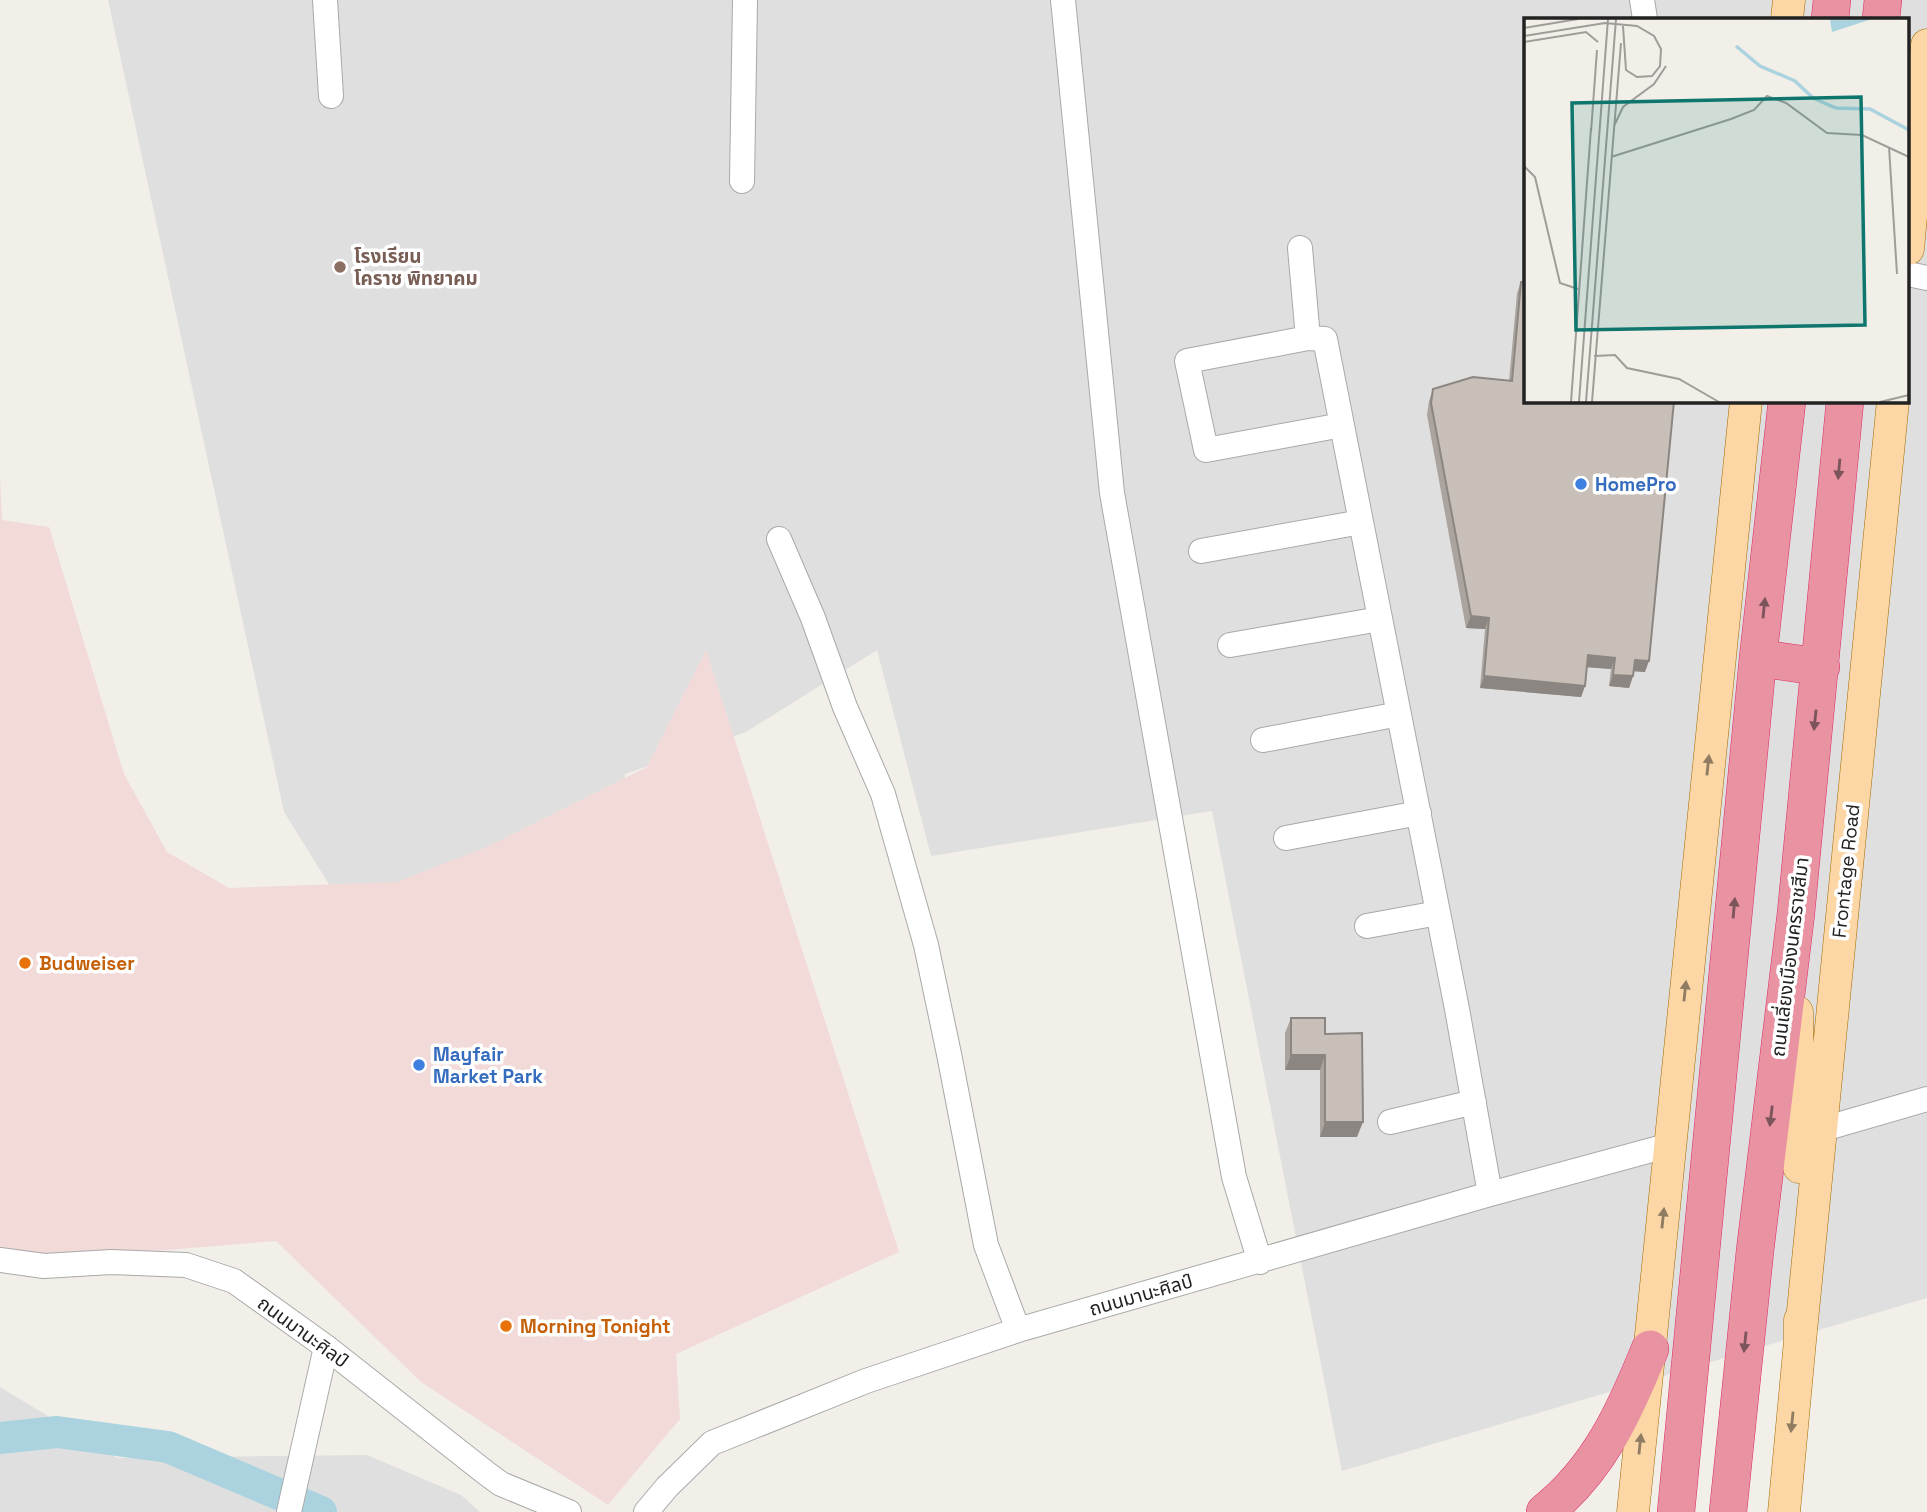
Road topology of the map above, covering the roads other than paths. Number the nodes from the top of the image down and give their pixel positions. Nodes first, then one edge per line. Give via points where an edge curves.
1 (325, 0) edge
2 (746, 0) edge
3 (1063, 0) edge
4 (1642, 0) edge
5 (1789, 0) edge
6 (1832, 0) edge
7 (1883, 0) edge
8 (1645, 18) edge
9 (1787, 18) edge
10 (1830, 18) edge
11 (1881, 18) edge
12 (1927, 45) edge
13 (331, 96) dead end
14 (742, 181) dead end
15 (1910, 227) edge
16 (1300, 248) dead end
17 (1308, 338) junction
18 (1746, 402) edge
19 (1787, 402) edge
20 (1845, 402) edge
21 (1893, 402) edge
22 (1342, 425) junction
23 (1361, 522) junction
24 (779, 539) dead end
25 (1200, 551) dead end
26 (1380, 619) junction
27 (1230, 645) dead end
28 (1758, 659) junction
29 (1821, 667) junction
30 (1399, 714) junction
31 (1263, 740) dead end
32 (1419, 813) junction
33 (1286, 838) dead end
34 (1438, 913) junction
35 (1796, 913) junction
36 (1367, 926) dead end
37 (1927, 1099) edge
38 (1474, 1102) junction
39 (1390, 1122) dead end
40 (1820, 1130) junction
41 (1670, 1145) junction
42 (1490, 1194) junction
43 (0, 1260) edge
44 (1260, 1262) junction
45 (1018, 1330) junction
46 (1800, 1341) junction
47 (326, 1347) junction
48 (1650, 1349) junction
49 (289, 1512) edge
50 (569, 1512) edge
51 (646, 1512) edge
52 (1545, 1512) edge
53 (1633, 1512) edge
54 (1676, 1512) edge
55 (1728, 1512) edge
56 (1784, 1512) edge

1 - 13 street
2 - 14 street
3 - 44 street via 1112,493 1234,1177
4 - 8 street
5 - 9 main road
6 - 10 highway
7 - 11 highway
12 - 15 main road
16 - 17 street
17 - 22 street via 1325,339
17 - 22 street via 1187,360 1206,450
41 -> 18 main road
28 -> 19 highway
20 -> 29 highway, ถนนเลี่ยงเมืองนครราชสีมา
21 - 40 main road, Frontage Road
22 - 23 street
23 - 25 street
23 - 26 street
24 - 45 street via 883,794 928,957 986,1245
26 - 27 street
26 - 30 street
28 - 29 highway
54 -> 28 highway
29 -> 35 highway, ถนนเลี่ยงเมืองนครราชสีมา
30 - 31 street
30 - 32 street
32 - 33 street
32 - 34 street
34 - 36 street
34 - 38 street
35 - 46 main road
35 -> 55 highway, ถนนเลี่ยงเมืองนครราชสีมา
37 - 40 street
38 - 39 street
38 - 42 street
40 - 46 main road, Frontage Road
41 - 42 street, ถนนมานะศิลป์
48 -> 41 main road
42 - 44 street, ถนนมานะศิลป์
43 - 47 street, ถนนมานะศิลป์ via 44,1266 111,1262 186,1265 234,1281
44 - 45 street, ถนนมานะศิลป์
45 - 51 street, ถนนมานะศิลป์ via 866,1381 712,1443
46 -> 56 main road
47 - 49 street
47 - 50 street, ถนนมานะศิลป์ via 486,1473
48 - 52 highway via 1609,1439 1584,1475
53 -> 48 main road

